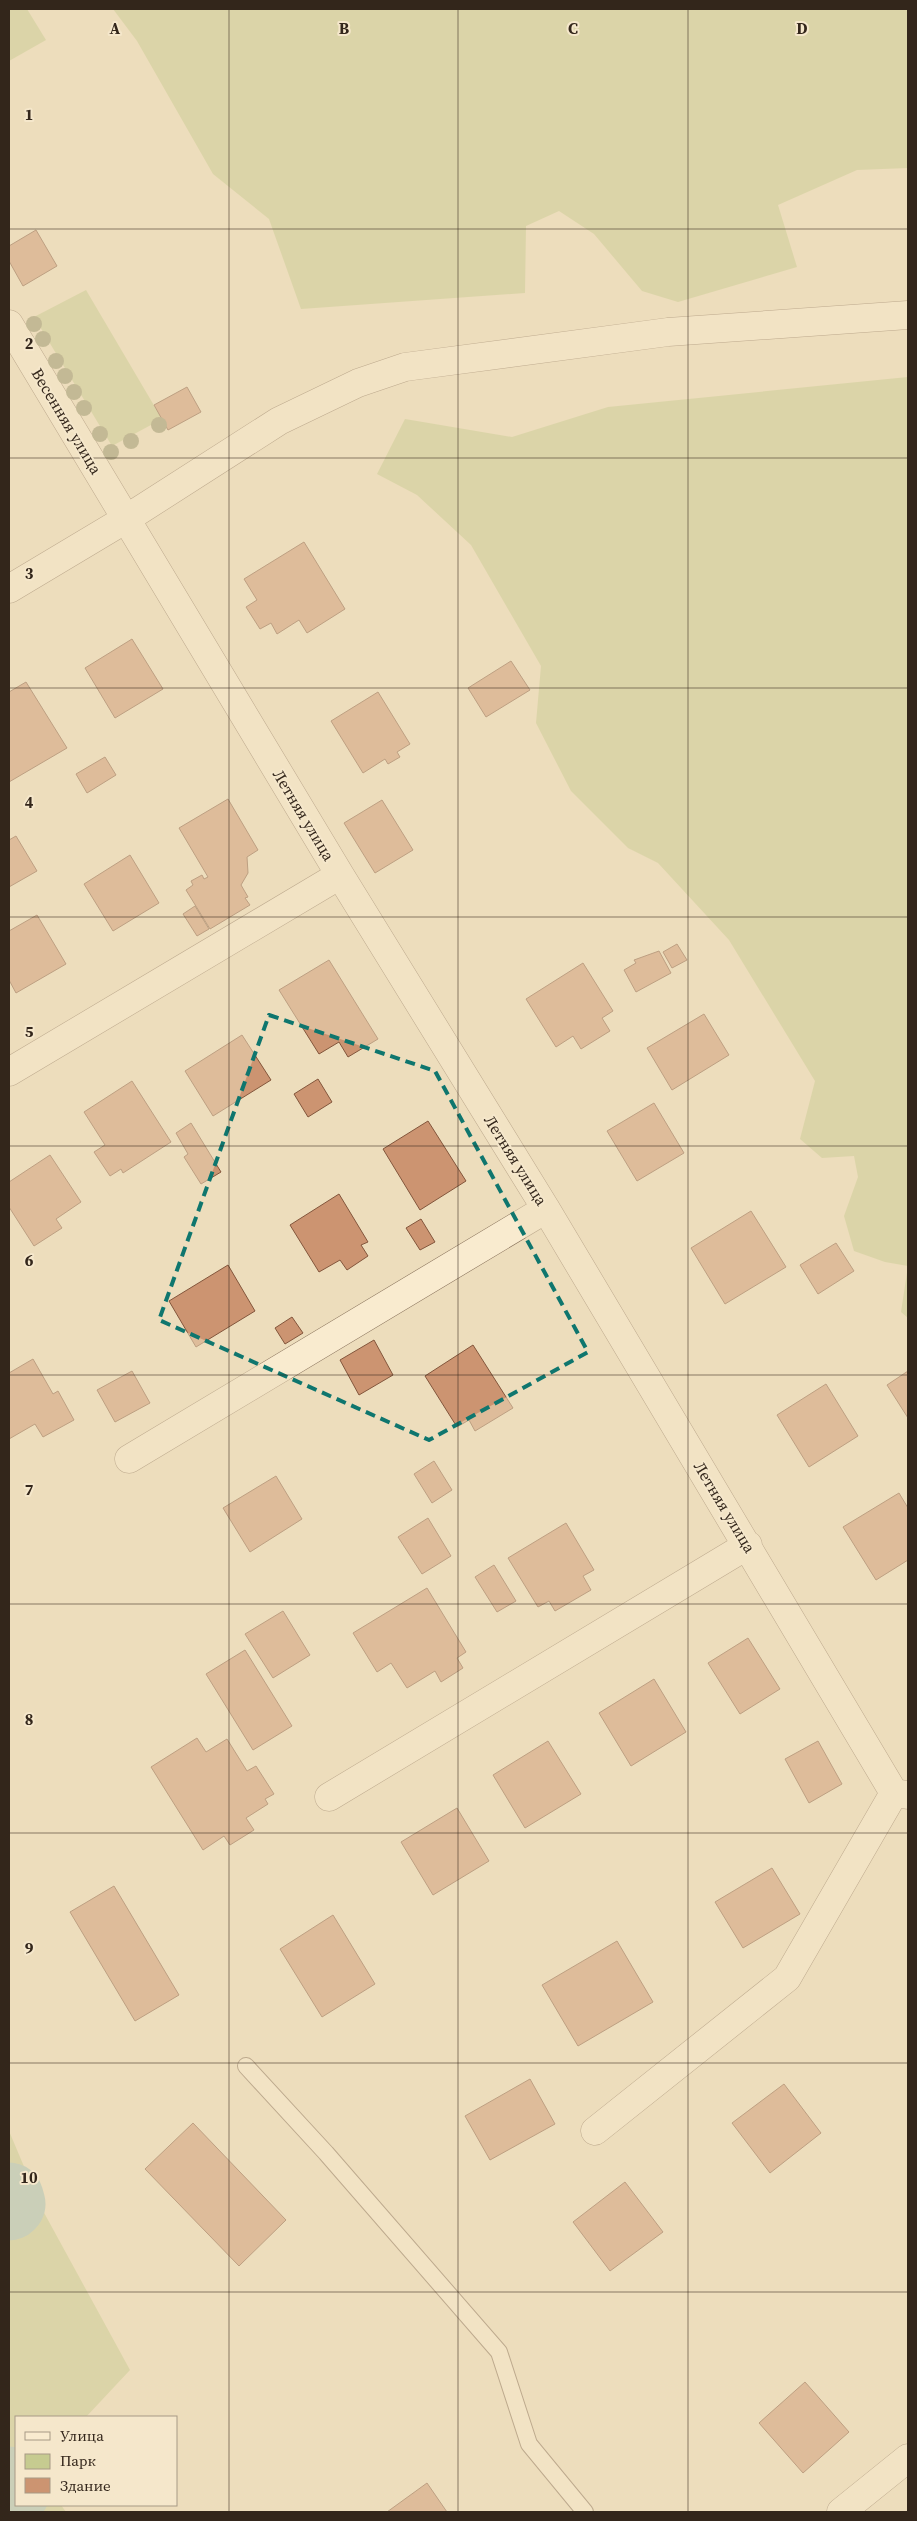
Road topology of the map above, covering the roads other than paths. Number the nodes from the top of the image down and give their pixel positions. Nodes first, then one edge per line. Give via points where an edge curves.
1 (908, 315) edge
2 (9, 324) edge
3 (126, 519) junction
4 (9, 589) edge
5 (340, 875) junction
6 (9, 1072) edge
7 (546, 1210) junction
8 (129, 1460) dead end
9 (748, 1545) junction
10 (901, 1794) edge
11 (329, 1797) dead end
12 (246, 2066) dead end
13 (595, 2131) dead end
14 (908, 2458) edge
15 (585, 2512) edge
16 (841, 2512) edge

1 - 3 street via 668,332 405,367 358,383 279,421
2 - 3 street, Весенняя улица
3 - 4 street
3 - 5 street, Летняя улица
5 - 6 street
5 - 7 street, Летняя улица
7 - 8 street
7 - 9 street, Летняя улица
9 - 10 street, Летняя улица
9 - 11 street
10 - 13 street via 787,1978
12 - 15 lane via 499,2352 529,2444
14 - 16 street

